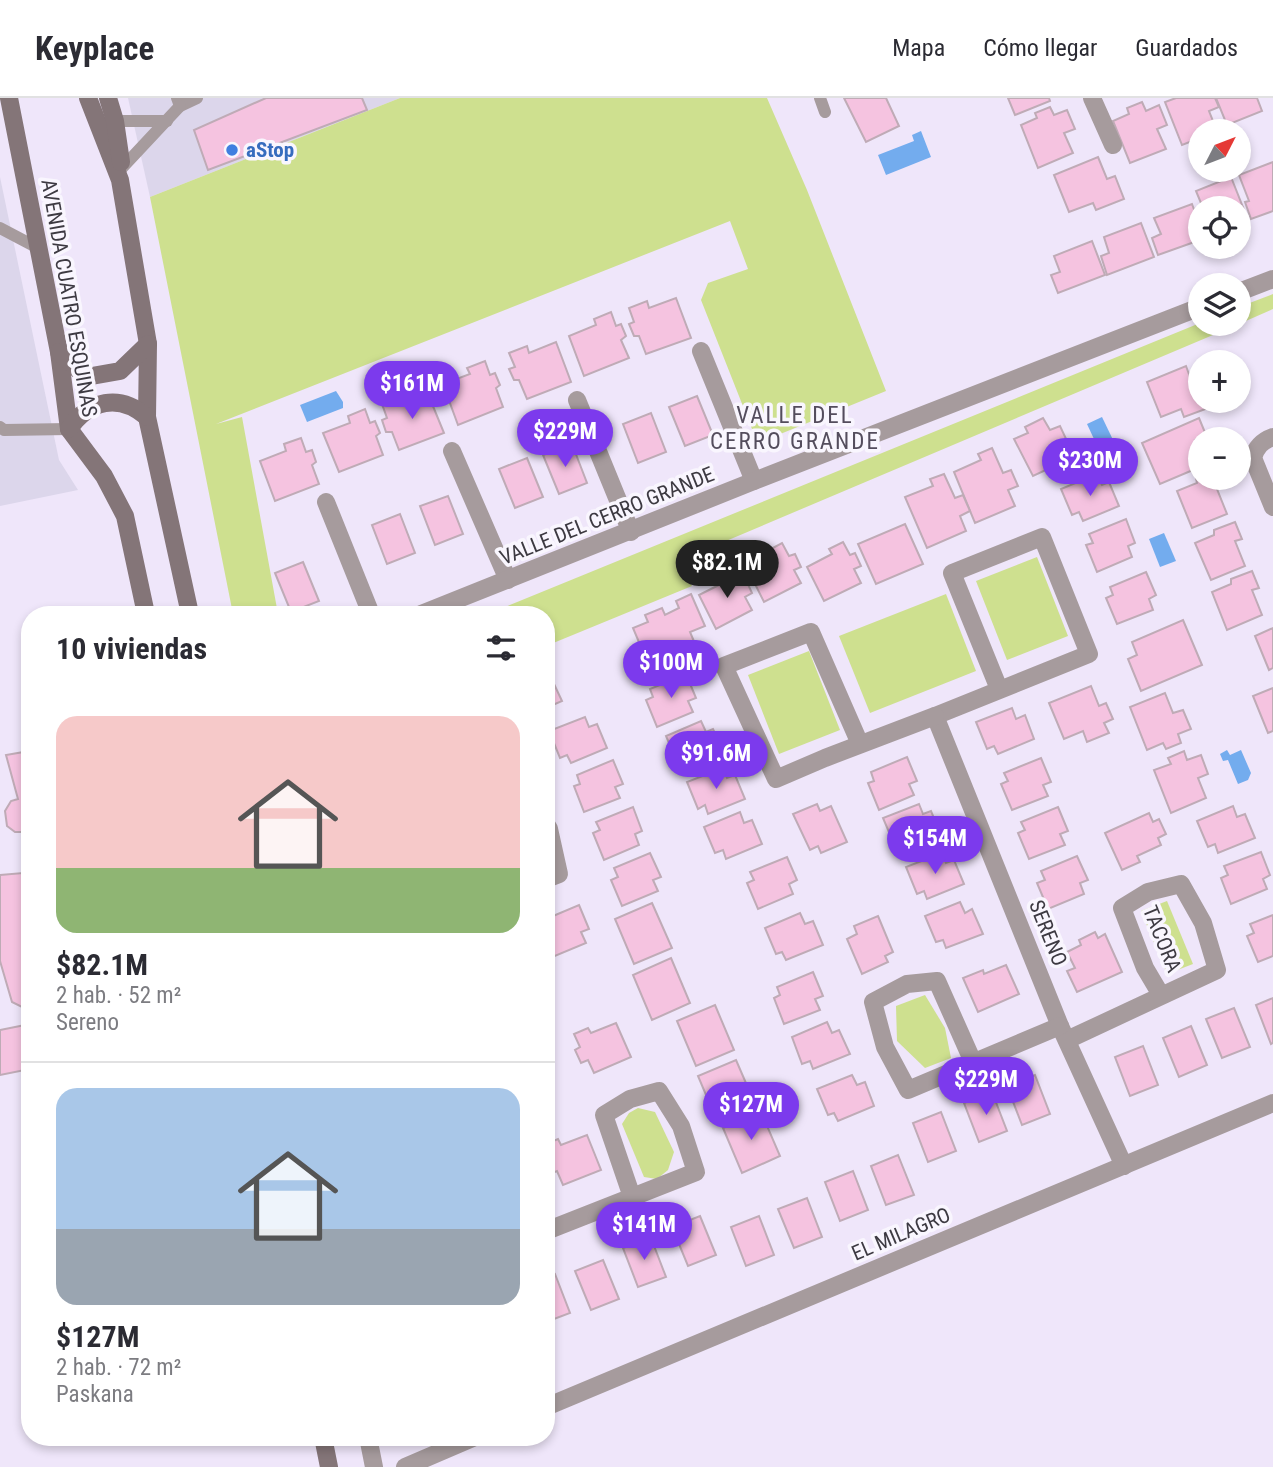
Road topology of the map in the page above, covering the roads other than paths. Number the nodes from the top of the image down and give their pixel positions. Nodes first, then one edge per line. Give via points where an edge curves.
1 (88, 98) edge
2 (108, 98) edge
3 (197, 98) edge
4 (820, 98) edge
5 (1092, 98) edge
6 (178, 102) edge
7 (6, 104) edge
8 (825, 112) dead end
9 (115, 121) junction
10 (167, 121) junction
11 (1114, 145) dead end
12 (121, 174) junction
13 (0, 228) edge
14 (38, 248) junction
15 (1273, 279) edge
16 (1251, 287) edge
17 (1188, 312) edge
18 (148, 344) junction
19 (701, 351) dead end
20 (59, 352) junction
21 (578, 400) dead end
22 (147, 417) junction
23 (0, 427) edge
24 (69, 429) junction
25 (1273, 436) edge
26 (452, 451) dead end
27 (754, 481) junction
28 (326, 502) dead end
29 (1273, 507) edge
30 (631, 531) junction
31 (508, 580) junction
32 (144, 606) edge
33 (188, 606) edge
34 (367, 606) edge
35 (441, 606) edge
36 (999, 689) junction
37 (935, 716) junction
38 (860, 744) junction
39 (555, 856) edge
40 (555, 876) edge
41 (1161, 995) junction
42 (1064, 1033) junction
43 (973, 1062) junction
44 (1273, 1103) edge
45 (1124, 1166) junction
46 (632, 1197) junction
47 (555, 1227) edge
48 (555, 1402) edge
49 (325, 1446) edge
50 (370, 1446) edge
51 (454, 1446) edge
52 (329, 1467) edge
53 (374, 1467) edge
54 (405, 1467) edge

1 - 12 main road
2 - 9 main road
3 - 6 lane
4 - 8 lane
5 - 11 street
6 - 10 lane
7 - 14 main road, AVENIDA CUATRO ESQUINAS
9 - 10 lane
9 - 12 main road
10 - 12 lane
12 - 18 main road
13 - 14 lane
14 - 20 main road, AVENIDA CUATRO ESQUINAS
15 - 16 street
17 - 27 street, VALLE DEL CERRO GRANDE
18 - 20 main road via 120,371 86,377
18 - 22 main road
19 - 27 street
20 - 24 main road, AVENIDA CUATRO ESQUINAS
21 - 30 street
22 - 24 main road via 129,405 108,402 85,411
22 - 33 main road
23 - 24 lane
24 - 32 main road, AVENIDA CUATRO ESQUINAS via 104,476 125,516
25 - 29 street via 1256,448 1252,458
26 - 31 street
27 - 30 street, VALLE DEL CERRO GRANDE
28 - 34 street
30 - 31 street, VALLE DEL CERRO GRANDE
31 - 35 street, VALLE DEL CERRO GRANDE
36 - 36 street via 1089,654 1042,537 952,573
36 - 37 street
37 - 38 street
37 - 42 street, SERENO
38 - 38 street via 811,632 724,666 776,779
39 - 40 street via 559,874
41 - 41 street, TACORA via 1217,970 1203,923 1181,884 1148,892 1122,908 1145,968
41 - 42 street, TACORA
42 - 43 street, TACORA
42 - 45 street, SERENO
43 - 43 street, TACORA via 908,1090 885,1047 873,1002 907,984 937,981
44 - 45 street, EL MILAGRO
45 - 48 street, EL MILAGRO
46 - 46 street via 696,1171 681,1126 659,1090 630,1099 604,1115
46 - 47 street
49 - 52 main road
50 - 53 street
51 - 54 street

